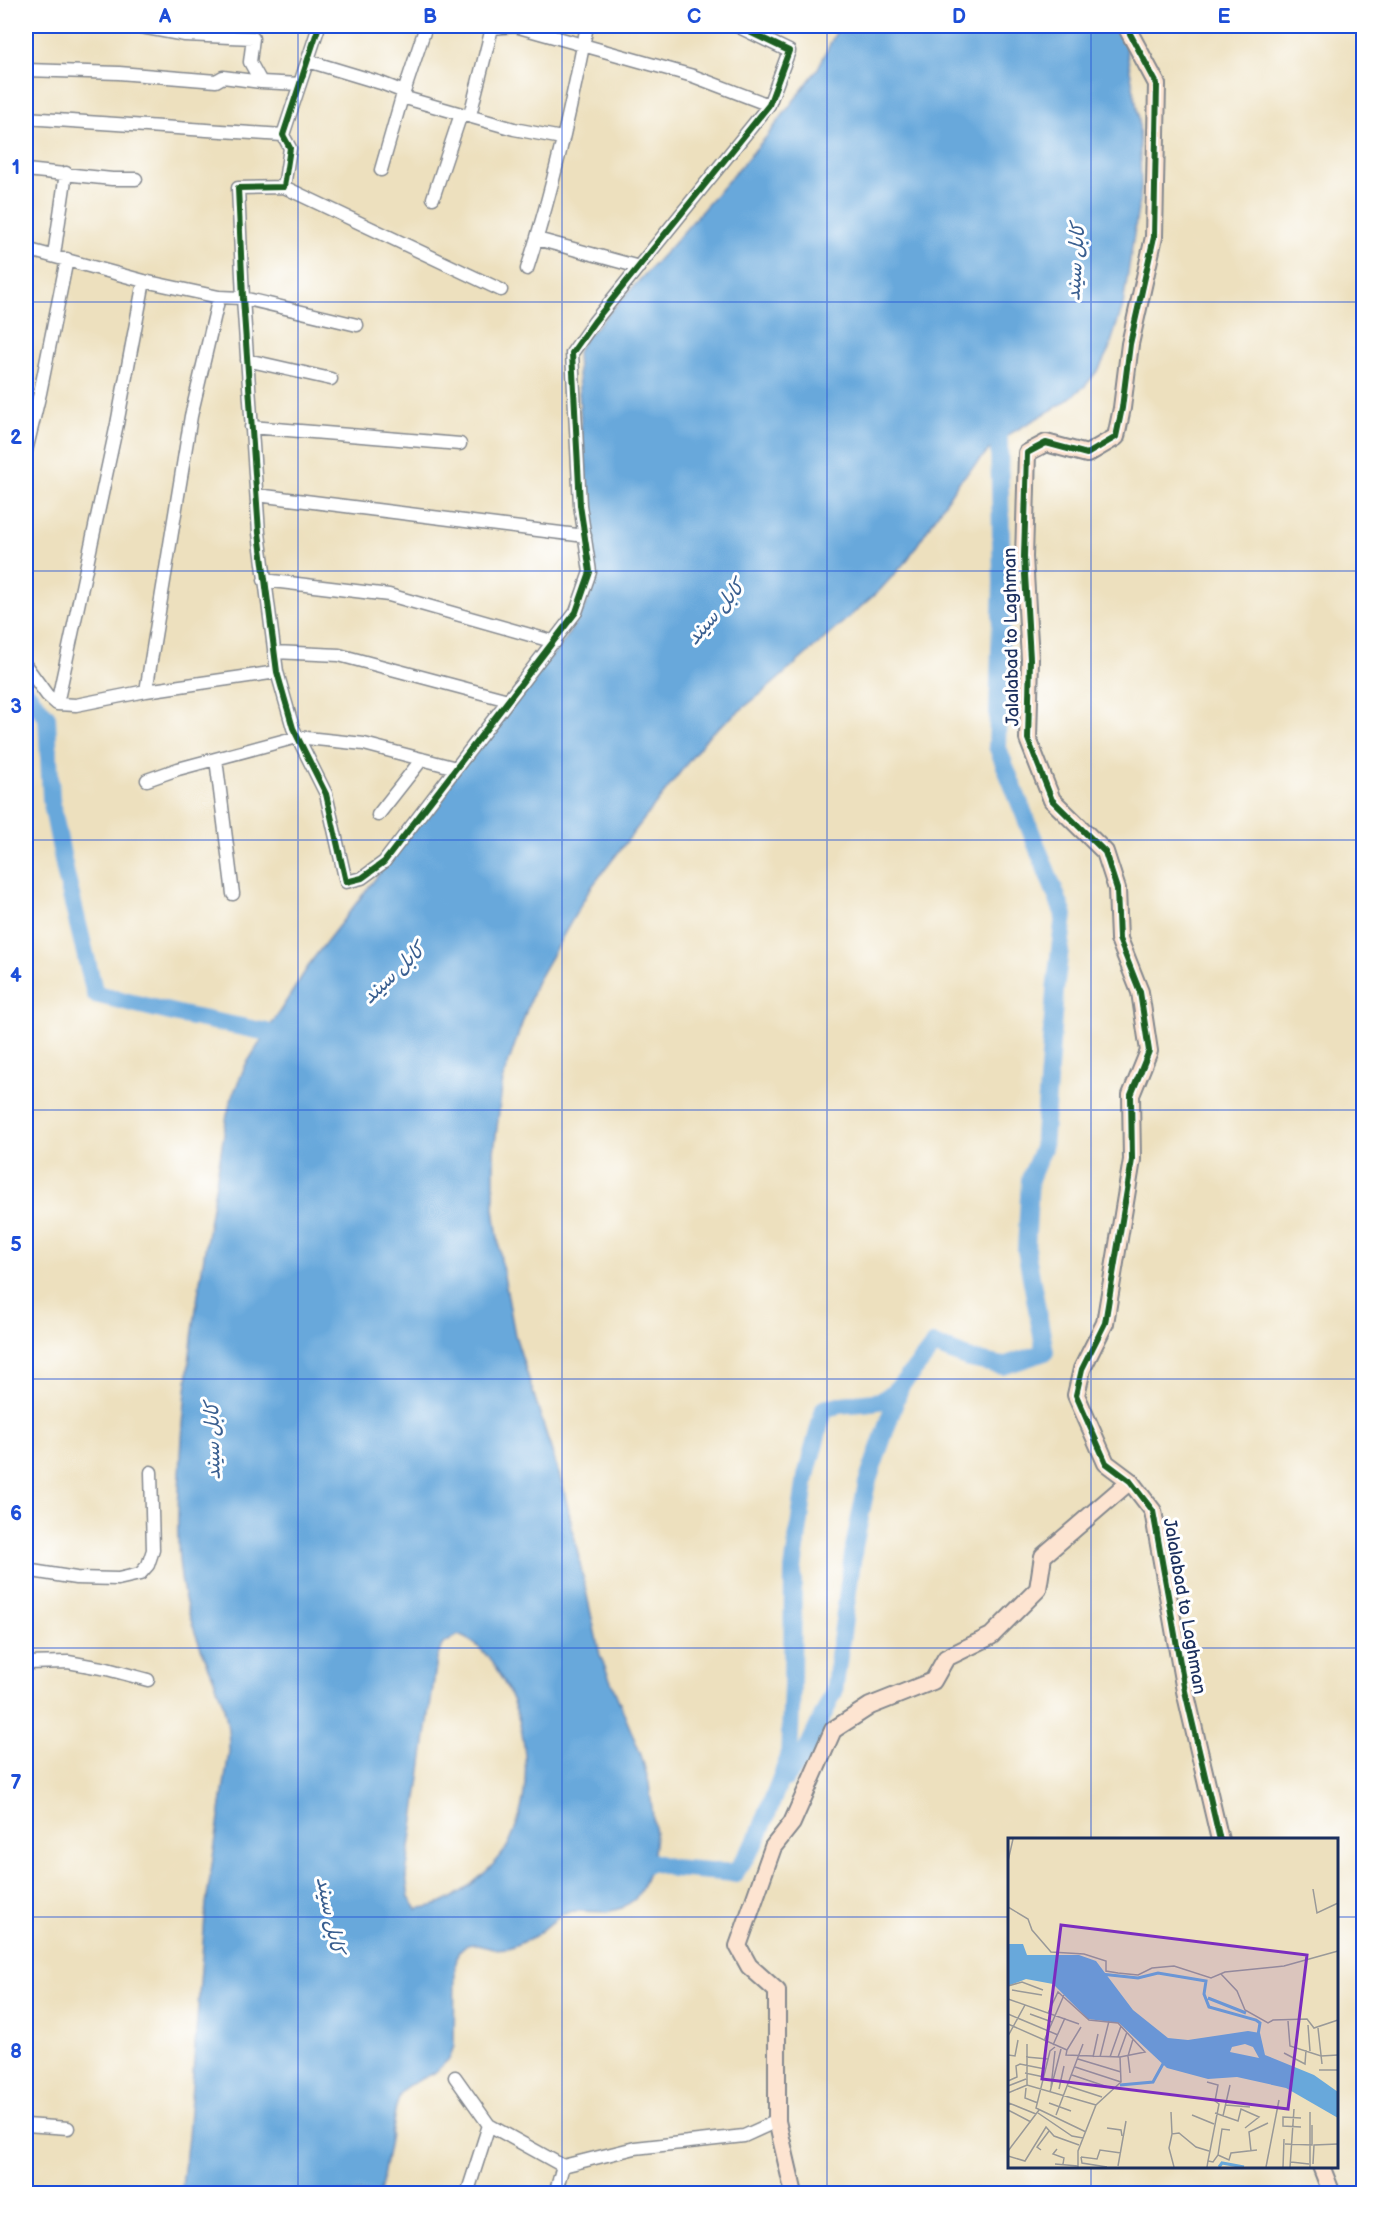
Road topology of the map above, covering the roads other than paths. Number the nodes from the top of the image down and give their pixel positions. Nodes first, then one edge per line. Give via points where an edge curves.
1 (136, 26) edge
2 (320, 26) edge
3 (426, 26) edge
4 (515, 26) edge
5 (587, 26) edge
6 (737, 26) edge
7 (1129, 26) edge
8 (490, 27) edge
9 (184, 30) edge
10 (583, 46) junction
11 (308, 61) junction
12 (26, 70) edge
13 (261, 82) junction
14 (300, 84) junction
15 (403, 94) junction
16 (769, 105) junction
17 (465, 115) junction
18 (26, 118) edge
19 (283, 135) junction
20 (562, 138) junction
21 (26, 170) edge
22 (381, 170) dead end
23 (66, 173) junction
24 (136, 179) dead end
25 (284, 188) junction
26 (433, 198) dead end
27 (537, 239) junction
28 (26, 249) edge
29 (54, 255) junction
30 (67, 259) junction
31 (639, 267) junction
32 (527, 269) dead end
33 (144, 281) junction
34 (501, 290) dead end
35 (219, 297) junction
36 (243, 298) junction
37 (357, 325) dead end
38 (247, 360) junction
39 (332, 378) dead end
40 (251, 427) junction
41 (460, 444) dead end
42 (26, 451) edge
43 (257, 495) junction
44 (585, 536) junction
45 (264, 580) junction
46 (555, 642) junction
47 (274, 652) junction
48 (26, 666) edge
49 (277, 672) junction
50 (146, 691) junction
51 (508, 700) junction
52 (57, 704) junction
53 (297, 736) junction
54 (216, 759) junction
55 (422, 759) junction
56 (456, 768) junction
57 (147, 780) dead end
58 (378, 815) dead end
59 (233, 894) dead end
60 (151, 1472) dead end
61 (1130, 1480) junction
62 (26, 1570) edge
63 (26, 1663) edge
64 (148, 1680) dead end
65 (1220, 1838) edge
66 (455, 2077) dead end
67 (777, 2121) junction
68 (26, 2125) edge
69 (489, 2126) junction
70 (68, 2128) dead end
71 (563, 2166) junction
72 (1322, 2168) edge
73 (467, 2193) edge
74 (555, 2193) edge
75 (794, 2193) edge
76 (1332, 2193) edge

1 - 9 street
2 - 11 street
3 - 15 street
4 - 8 street
4 - 10 street
5 - 10 street
6 - 16 street via 789,51
7 - 61 street, Jalalabad to Laghman via 1157,84 1154,237 1130,344 1122,408 1116,437 1087,454 1046,443 1027,453 1024,557 1030,659 1028,739 1052,800 1105,852 1117,889 1119,939 1140,992 1149,1051 1131,1095 1132,1160 1105,1323 1082,1369 1076,1395 1106,1463
8 - 17 street
9 - 13 street via 254,38 250,62
10 - 16 street via 693,76
10 - 20 street
11 - 14 street
11 - 15 street via 381,83
12 - 13 street via 216,81 223,77
13 - 14 street
14 - 19 street
15 - 17 street
15 - 22 street
16 - 31 street
17 - 20 street
17 - 26 street
18 - 19 street
19 - 25 street via 290,148
20 - 27 street
21 - 23 street
23 - 24 street
23 - 29 street
25 - 34 street
25 - 36 street via 238,188
27 - 31 street
27 - 32 street
28 - 29 street
29 - 30 street
30 - 33 street
30 - 42 street
31 - 44 street via 572,353
33 - 35 street
33 - 52 street
35 - 36 street
35 - 50 street via 190,416
36 - 37 street
36 - 38 street
38 - 39 street
38 - 40 street
40 - 41 street
40 - 43 street
43 - 44 street
43 - 45 street
44 - 46 street via 590,572 576,612
45 - 46 street via 389,595
45 - 47 street
46 - 51 street
47 - 49 street
47 - 51 street via 339,655
48 - 52 street
49 - 50 street
49 - 53 street
50 - 52 street via 76,705
51 - 56 street
53 - 54 street
53 - 55 street via 364,744
53 - 56 street via 326,794 346,882 362,878 384,862
54 - 57 street
54 - 59 street
55 - 56 street
55 - 58 street
60 - 62 street via 153,1550 140,1574 118,1579 76,1578
61 - 65 street, Jalalabad to Laghman via 1153,1511 1185,1691
61 - 67 street via 1043,1556 1038,1588 991,1636 946,1658 933,1681 870,1706 832,1730 792,1823 773,1847 738,1946 749,1966 777,1991
63 - 64 street via 68,1662
66 - 69 street
67 - 71 street via 744,2136 635,2148
67 - 75 street
68 - 70 street
69 - 71 street
69 - 73 street
71 - 74 street
72 - 76 street

